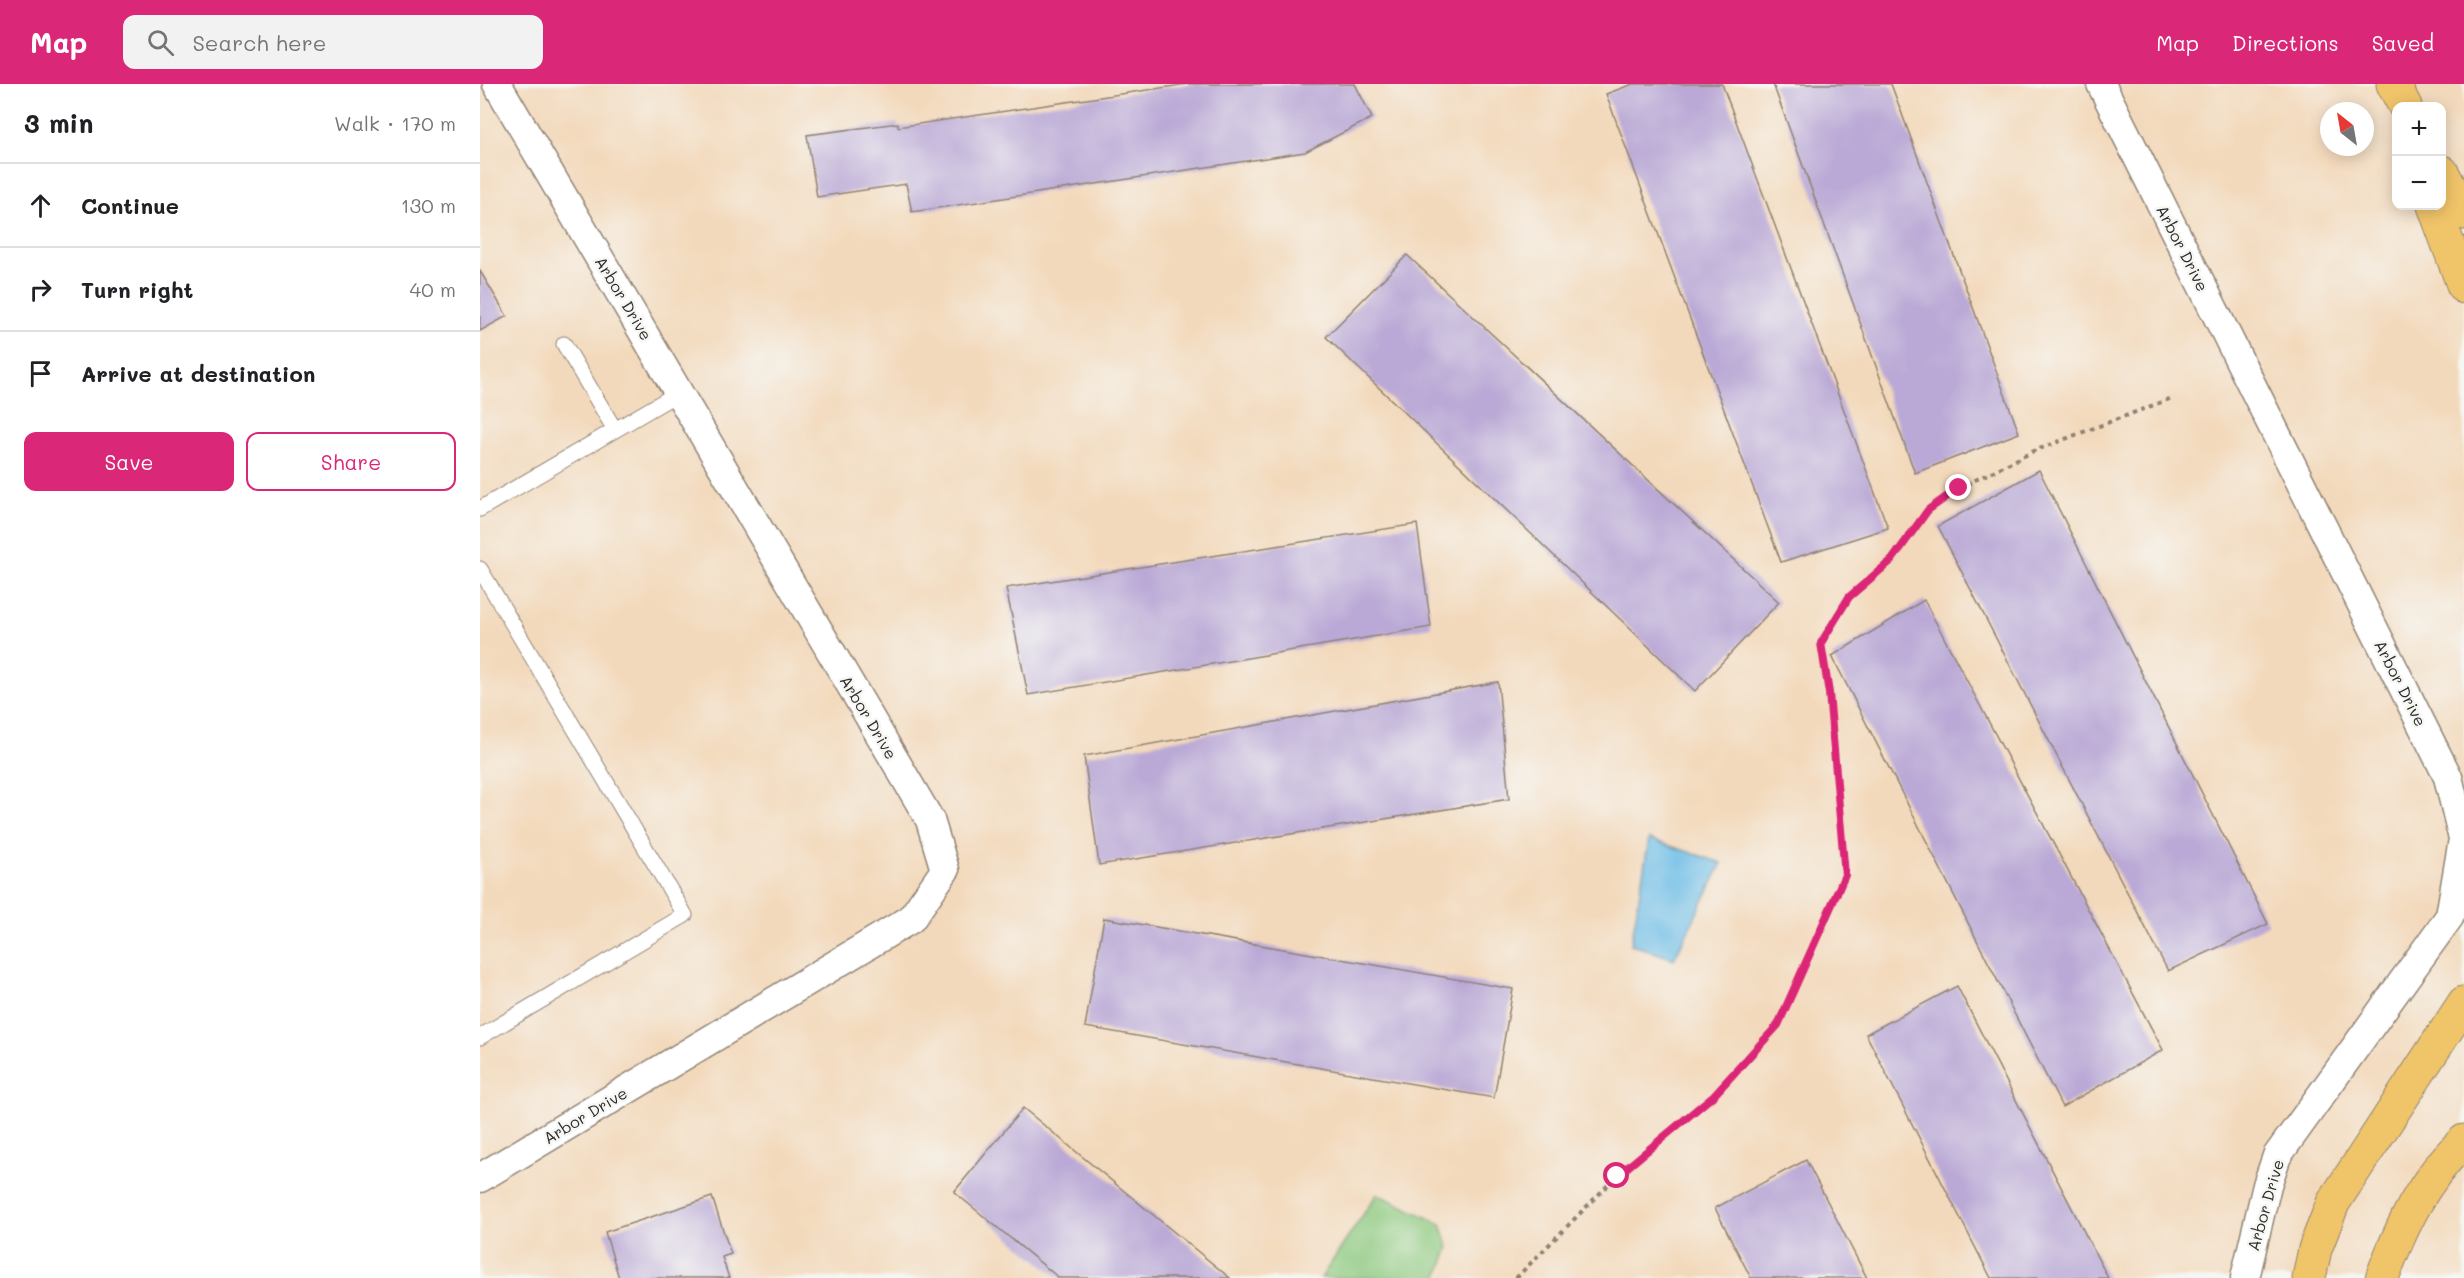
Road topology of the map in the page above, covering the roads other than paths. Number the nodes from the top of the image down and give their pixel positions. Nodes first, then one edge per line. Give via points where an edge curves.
1 (497, 84) edge
2 (2101, 84) edge
3 (2388, 84) edge
4 (2393, 84) edge
5 (2395, 102) edge
6 (2403, 102) edge
7 (2446, 179) edge
8 (2435, 210) edge
9 (2464, 213) edge
10 (2464, 287) edge
11 (564, 344) dead end
12 (678, 393) junction
13 (615, 430) junction
14 (480, 509) edge
15 (480, 570) edge
16 (2464, 1003) edge
17 (480, 1037) edge
18 (2464, 1141) edge
19 (480, 1178) edge
20 (2246, 1278) edge
21 (2309, 1278) edge
22 (2382, 1278) edge

1 - 12 street, Arbor Drive
2 - 20 street, Arbor Drive via 2448,777 2463,839 2450,916 2277,1156
3 - 5 highway
4 - 6 highway
7 - 9 highway
8 - 10 highway
11 - 13 lane
12 - 13 lane
12 - 19 street, Arbor Drive via 930,820 945,870 911,919
13 - 14 lane
15 - 17 lane via 685,915
16 - 21 highway via 2332,1203 2315,1248
18 - 22 highway via 2428,1182 2407,1216

